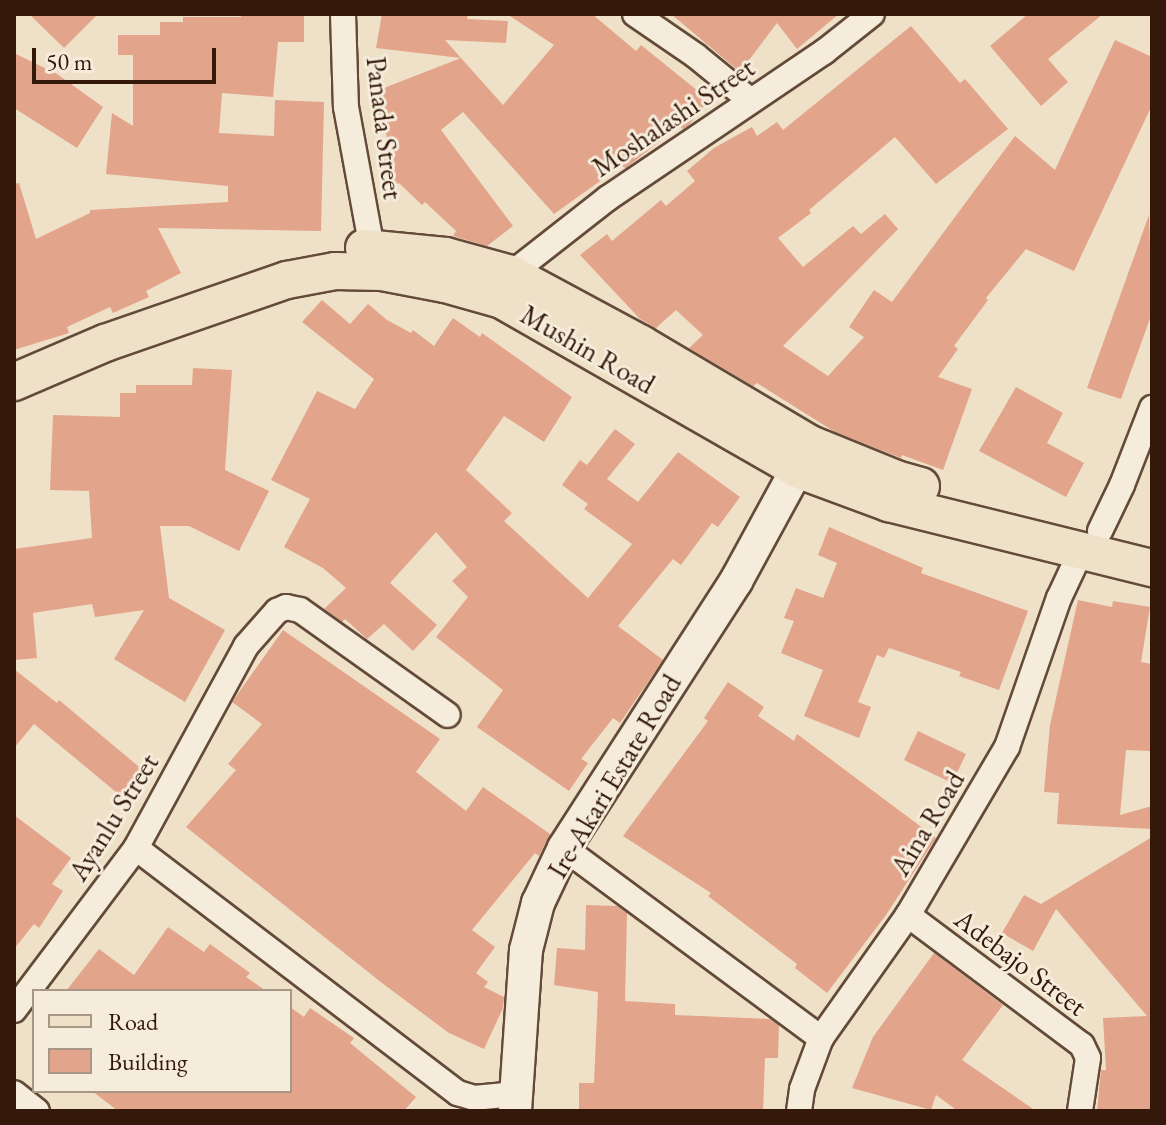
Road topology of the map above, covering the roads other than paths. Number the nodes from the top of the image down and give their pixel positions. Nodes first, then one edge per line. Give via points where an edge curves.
1 (343, 14) edge
2 (635, 14) edge
3 (872, 14) edge
4 (750, 100) junction
5 (372, 249) junction
6 (511, 274) junction
7 (14, 354) edge
8 (14, 382) edge
9 (1152, 408) edge
10 (797, 469) junction
11 (1090, 541) junction
12 (1152, 542) edge
13 (1152, 568) edge
14 (448, 715) dead end
15 (136, 848) junction
16 (564, 848) junction
17 (908, 915) junction
18 (14, 1010) edge
19 (821, 1038) junction
20 (14, 1093) edge
21 (515, 1103) edge
22 (37, 1111) edge
23 (799, 1111) edge
24 (1080, 1111) edge

1 - 5 street, Panada Street via 346,107
2 - 4 street
3 - 4 street, Moshalashi Street
4 - 6 street, Moshalashi Street via 608,198
5 - 6 main road, Mushin Road via 446,256
5 - 7 main road, Mushin Road via 285,256
6 - 11 main road, Mushin Road via 810,444 896,479
8 - 10 main road, Mushin Road via 105,343 287,280 335,271 382,272 502,300
9 - 11 street, Aina Road via 1122,485
10 - 11 main road, Mushin Road via 889,503
10 - 16 street, Ire-Akari Estate Road via 736,581
11 - 12 main road, Mushin Road
11 - 13 main road, Mushin Road
11 - 17 street, Aina Road via 1059,598 1007,747
14 - 15 street, Ayanlu Street via 300,610 286,607 246,646
15 - 18 street, Ayanlu Street
15 - 21 street via 458,1093
16 - 19 street
16 - 21 street, Ire-Akari Estate Road via 538,903 526,950
17 - 19 street, Aina Road
17 - 24 street, Adebajo Street via 1082,1045 1088,1058
19 - 23 street, Aina Road
20 - 22 street

